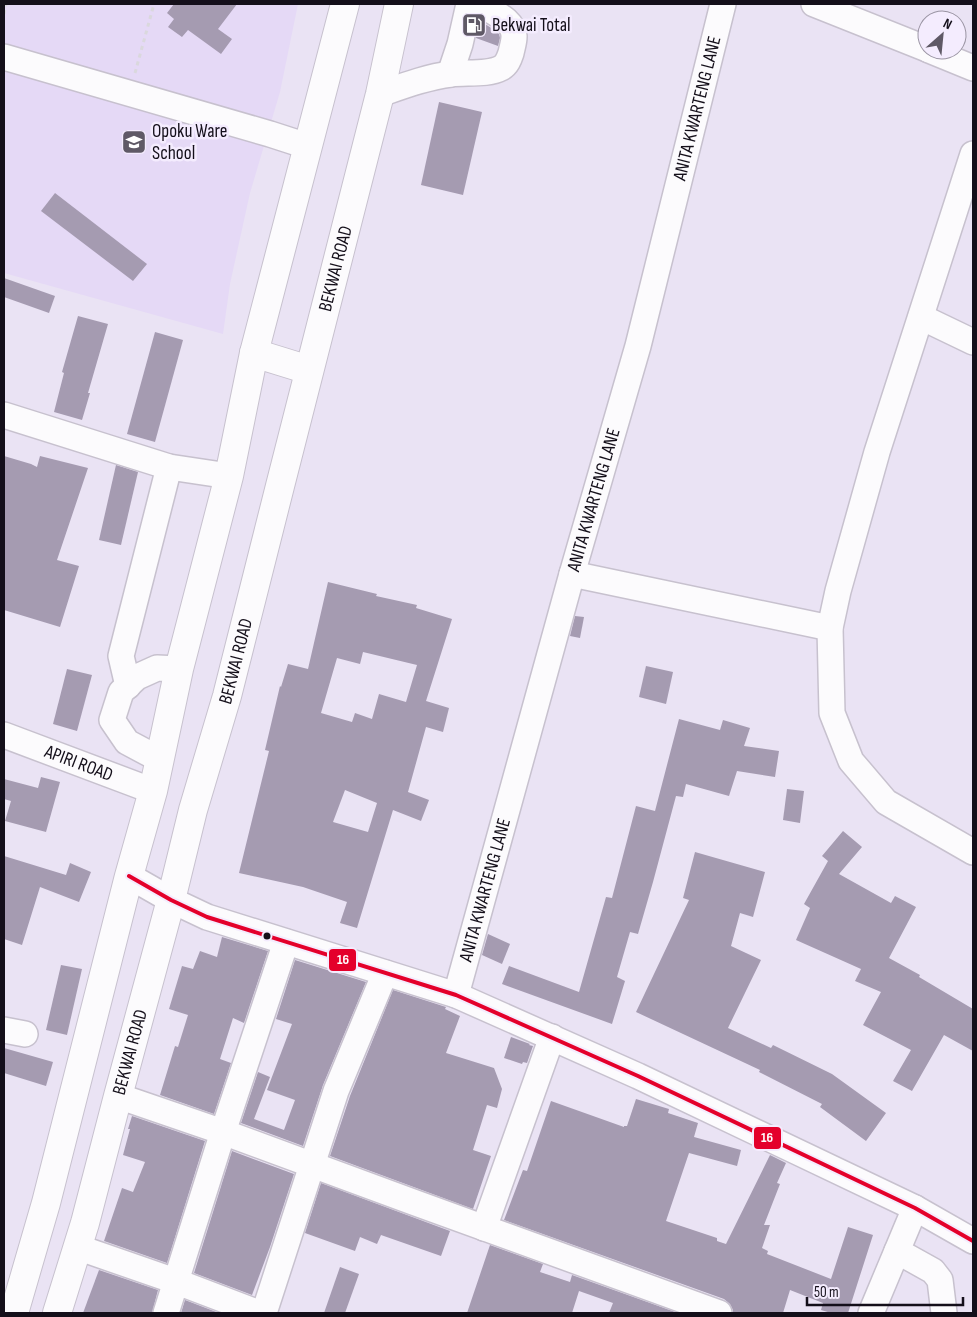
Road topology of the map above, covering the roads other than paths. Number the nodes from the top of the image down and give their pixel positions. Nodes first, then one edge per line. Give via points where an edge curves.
1 (345, 4) edge
2 (399, 4) edge
3 (469, 4) edge
4 (480, 4) edge
5 (723, 4) edge
6 (814, 4) edge
7 (917, 46) edge
8 (4, 58) edge
9 (953, 60) edge
10 (973, 68) edge
11 (450, 74) junction
12 (380, 94) junction
13 (308, 146) junction
14 (973, 154) edge
15 (920, 317) junction
16 (973, 342) edge
17 (254, 353) junction
18 (309, 370) junction
19 (4, 415) edge
20 (169, 467) junction
21 (229, 476) junction
22 (572, 574) junction
23 (830, 628) junction
24 (178, 669) junction
25 (128, 686) junction
26 (4, 735) edge
27 (159, 759) junction
28 (153, 791) junction
29 (973, 852) edge
30 (129, 876) junction
31 (171, 900) junction
32 (286, 942) junction
33 (385, 973) junction
34 (456, 995) junction
35 (552, 1037) junction
36 (118, 1096) junction
37 (224, 1132) junction
38 (312, 1165) junction
39 (915, 1208) junction
40 (484, 1228) junction
41 (973, 1241) edge
42 (77, 1247) junction
43 (897, 1251) junction
44 (175, 1281) junction
45 (14, 1313) edge
46 (57, 1313) edge
47 (166, 1313) edge
48 (260, 1313) edge
49 (264, 1313) edge
50 (719, 1313) edge
51 (871, 1313) edge
52 (944, 1313) edge

1 - 13 highway
2 - 12 highway, BEKWAI ROAD
3 - 11 street
4 - 11 street via 512,26 514,37 508,61 500,69
5 - 22 street, ANITA KWARTENG LANE via 638,346
6 - 7 street
8 - 13 street
9 - 10 street
11 - 12 street
12 - 18 highway, BEKWAI ROAD
13 - 17 highway
14 - 15 street
15 - 16 street
15 - 23 street via 877,452
17 - 18 highway
17 - 21 highway
18 - 31 highway, BEKWAI ROAD via 227,696 193,810
19 - 20 street
20 - 21 street
20 - 25 street via 121,656
21 - 24 highway
22 - 23 street
22 - 34 street, ANITA KWARTENG LANE
23 - 29 street via 832,713 851,761 886,802
24 - 25 street via 157,668 136,677
24 - 27 highway
25 - 27 street via 121,692 112,720 127,742
26 - 28 street, APIRI ROAD
27 - 28 highway
28 - 30 highway
30 - 31 street
30 - 45 highway via 46,1203
31 - 32 street via 206,917
31 - 36 highway, BEKWAI ROAD
32 - 33 street
32 - 37 street
33 - 34 street
33 - 38 street via 336,1091
34 - 35 street
35 - 39 street
35 - 40 street
36 - 37 street
36 - 42 highway, BEKWAI ROAD
37 - 38 street
37 - 44 street
38 - 40 street
38 - 49 street
39 - 41 street
39 - 43 street
40 - 50 street
42 - 44 street
42 - 46 highway, BEKWAI ROAD
43 - 51 street
43 - 52 street via 937,1275
44 - 47 street
44 - 48 street

